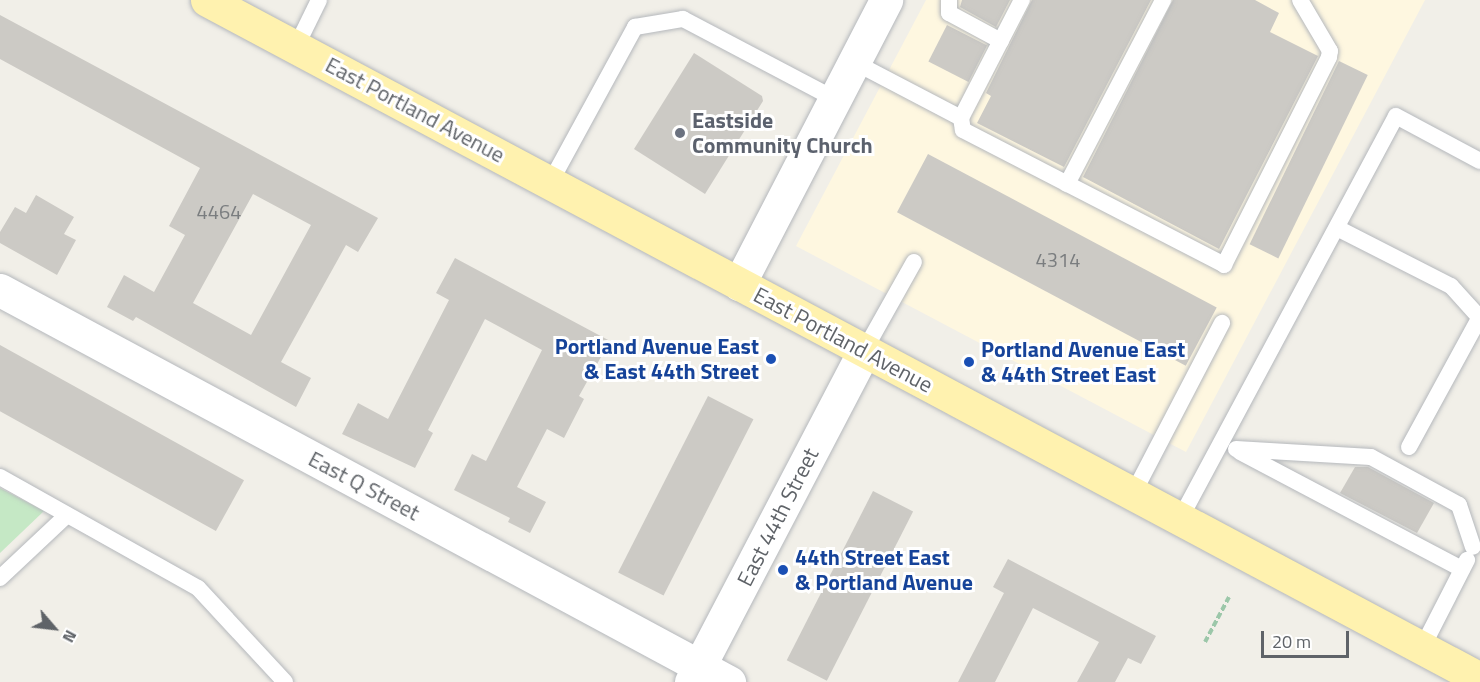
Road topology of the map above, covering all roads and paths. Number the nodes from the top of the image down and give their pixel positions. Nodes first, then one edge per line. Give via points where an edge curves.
1 (207, 0) edge
2 (319, 0) edge
3 (886, 0) edge
4 (949, 0) edge
5 (1022, 0) edge
6 (1163, 0) edge
7 (1300, 0) edge
8 (1001, 41) junction
9 (296, 47) junction
10 (854, 62) junction
11 (835, 99) junction
12 (961, 118) junction
13 (1480, 161) edge
14 (550, 183) junction
15 (1067, 184) junction
16 (1337, 228) junction
17 (914, 262) dead end
18 (739, 284) junction
19 (0, 290) edge
20 (1479, 316) edge
21 (1222, 323) dead end
22 (864, 351) junction
23 (1229, 446) junction
24 (1409, 447) dead end
25 (0, 477) edge
26 (1133, 494) junction
27 (67, 515) junction
28 (1180, 519) junction
29 (1473, 555) edge
30 (0, 578) edge
31 (1229, 597) dead end
32 (1205, 642) dead end
33 (1422, 648) junction
34 (695, 674) edge
35 (1480, 679) edge
36 (285, 682) edge
37 (729, 682) edge

1 - 9 main road, East Portland Avenue
2 - 9 lane
3 - 10 street
4 - 8 lane via 949,13
5 - 8 lane
6 - 15 lane
7 - 15 lane via 1330,51 1329,57 1228,262 1219,264
8 - 12 lane
9 - 14 main road, East Portland Avenue
10 - 11 street
10 - 12 lane
11 - 14 lane via 683,19 635,27
11 - 18 street
12 - 15 lane via 963,130
13 - 16 lane via 1396,116
14 - 18 main road, East Portland Avenue
16 - 20 lane via 1451,286
16 - 23 lane
17 - 22 lane
18 - 22 main road, East Portland Avenue
19 - 34 street, East Q Street
20 - 24 lane
21 - 26 lane
22 - 26 main road, East Portland Avenue
22 - 34 street, East 44th Street
23 - 28 lane
23 - 29 lane
23 - 29 lane via 1371,458 1460,505
25 - 27 lane
26 - 28 main road, East Portland Avenue
27 - 30 lane
27 - 36 lane via 198,588
28 - 33 main road, East Portland Avenue
29 - 33 lane
31 - 32 path
33 - 35 main road, East Portland Avenue
34 - 37 street, East Q Street

